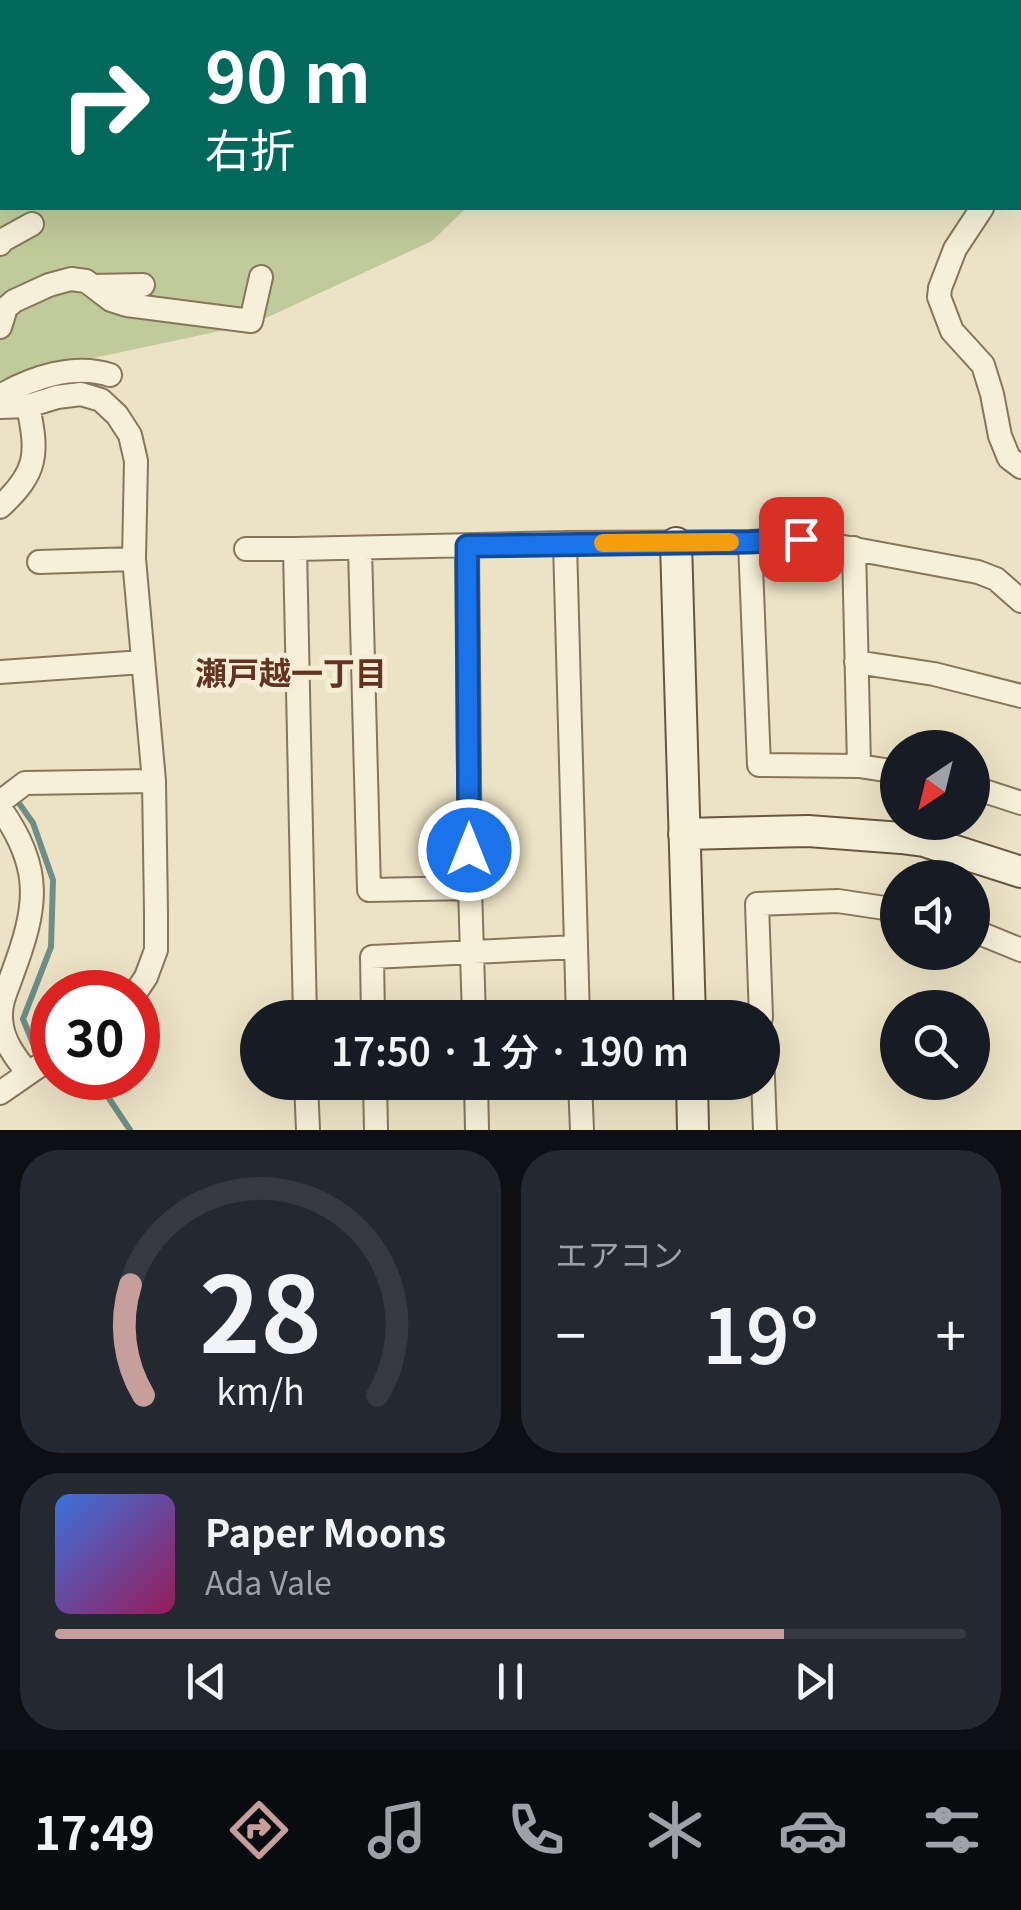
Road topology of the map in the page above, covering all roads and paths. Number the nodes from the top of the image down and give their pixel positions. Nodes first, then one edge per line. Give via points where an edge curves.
1 (981, 210) edge
2 (32, 224) dead end
3 (0, 244) edge
4 (260, 276) dead end
5 (143, 285) dead end
6 (93, 286) junction
7 (0, 327) edge
8 (110, 374) dead end
9 (0, 396) edge
10 (28, 406) junction
11 (0, 408) edge
12 (1021, 467) edge
13 (0, 507) edge
14 (750, 542) junction
15 (565, 543) junction
16 (676, 543) junction
17 (467, 546) junction
18 (360, 548) junction
19 (854, 548) junction
20 (246, 549) dead end
21 (295, 549) junction
22 (134, 558) junction
23 (38, 562) dead end
24 (1021, 601) edge
25 (143, 662) junction
26 (856, 662) junction
27 (0, 672) edge
28 (1021, 696) edge
29 (859, 766) junction
30 (880, 769) edge
31 (154, 781) junction
32 (990, 793) edge
33 (1021, 802) edge
34 (0, 805) edge
35 (684, 834) junction
36 (1021, 872) edge
37 (470, 888) junction
38 (880, 907) edge
39 (990, 937) edge
40 (576, 948) junction
41 (1021, 950) edge
42 (472, 952) junction
43 (149, 970) edge
44 (305, 1000) edge
45 (373, 1000) edge
46 (473, 1000) edge
47 (577, 1000) edge
48 (689, 1000) edge
49 (761, 1000) edge
50 (28, 1073) joint
51 (2, 1088) edge
52 (307, 1100) edge
53 (375, 1100) edge
54 (477, 1100) edge
55 (581, 1100) edge
56 (692, 1100) edge
57 (764, 1100) edge
58 (308, 1130) edge
59 (376, 1130) edge
60 (478, 1130) edge
61 (582, 1130) edge
62 (693, 1130) edge
63 (765, 1130) edge

1 - 12 street via 955,250 939,297 952,332 983,365 1000,436
2 - 3 street
4 - 6 street via 250,321 127,305
5 - 6 street
6 - 7 street via 71,279 14,300
8 - 9 street via 68,372
10 - 11 street
10 - 13 street via 32,464 19,490
10 - 22 street via 81,394 117,415 136,461
14 - 16 street
14 - 19 street via 801,539
14 - 29 street via 759,765
15 - 16 street
15 - 17 street
15 - 40 street
16 - 35 street
17 - 18 street
17 - 37 street
18 - 21 street
18 - 37 street via 370,890
19 - 24 street via 978,572 996,578
19 - 26 street
20 - 21 street
21 - 44 street
22 - 23 street
22 - 25 street
25 - 27 street
25 - 31 street
26 - 28 street
26 - 29 street
29 - 30 street
31 - 34 street via 23,784
31 - 43 street via 156,950
32 - 33 street
34 - 50 street via 23,843 33,890 30,920 1,1002 7,1043
35 - 36 street via 808,831 902,838
35 - 48 street
37 - 42 street
38 - 49 street via 838,901 758,904
39 - 41 street
40 - 42 street
40 - 47 street
42 - 45 street via 372,957
42 - 46 street
50 - 51 street
52 - 58 street
53 - 59 street
54 - 60 street
55 - 61 street
56 - 62 street
57 - 63 street

